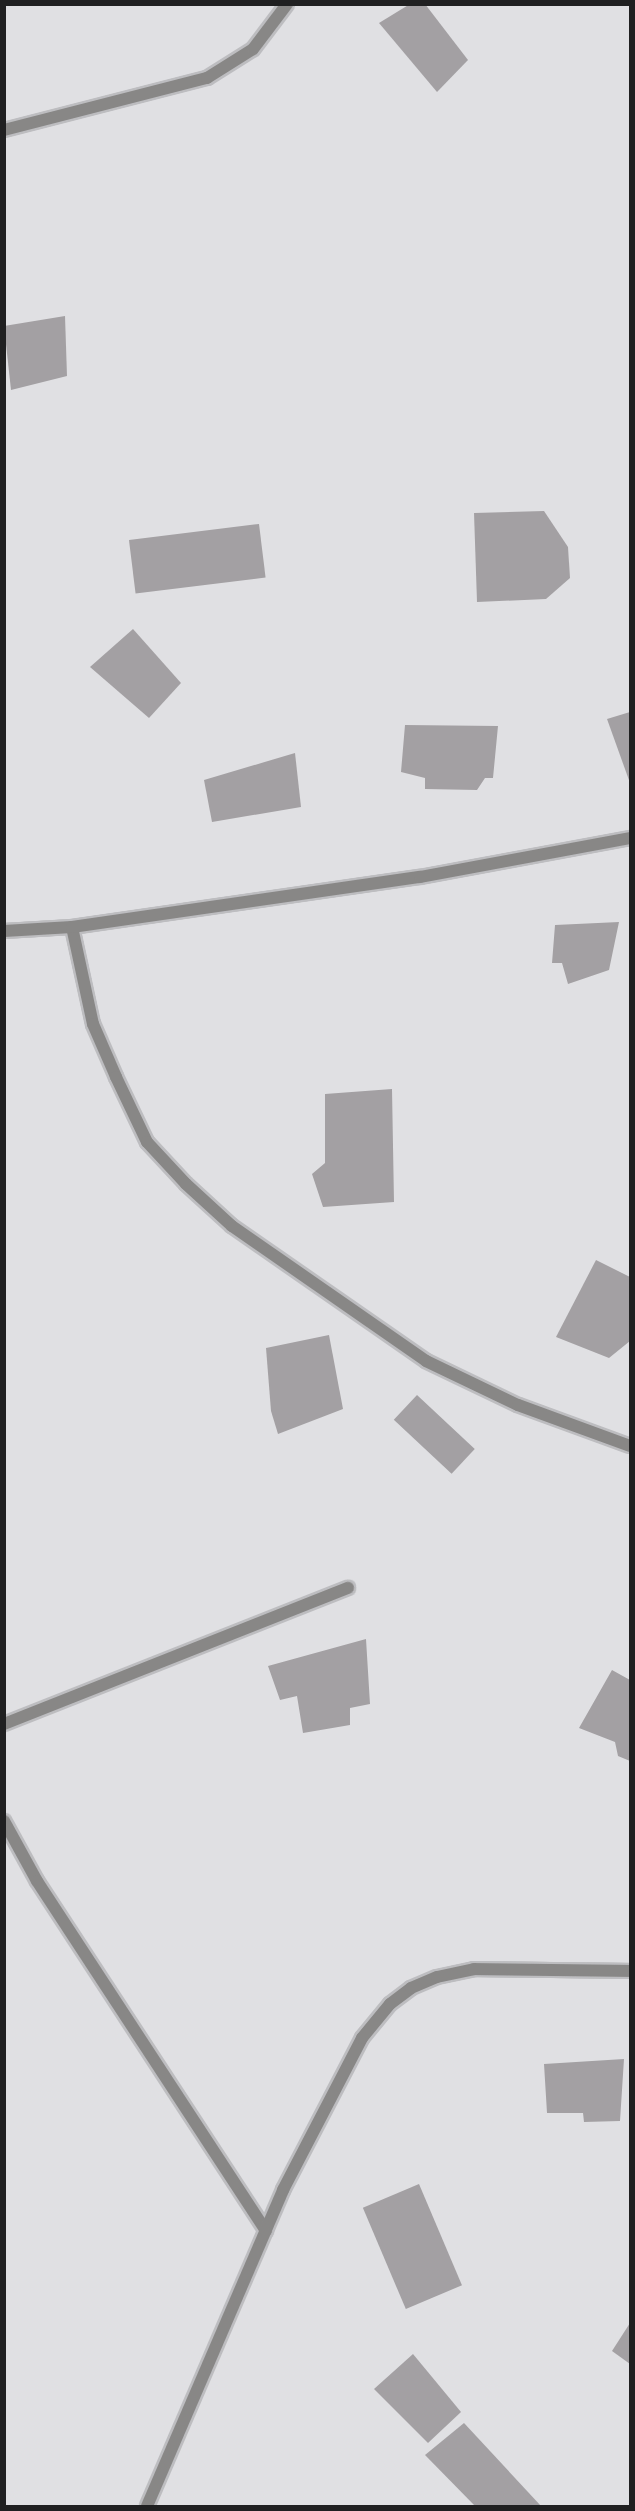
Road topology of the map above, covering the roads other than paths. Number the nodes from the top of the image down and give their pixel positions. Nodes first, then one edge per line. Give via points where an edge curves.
1 (287, 4) edge
2 (4, 130) edge
3 (630, 838) edge
4 (72, 927) junction
5 (4, 931) edge
6 (630, 1446) edge
7 (348, 1588) dead end
8 (4, 1724) edge
9 (4, 1821) edge
10 (630, 1971) edge
11 (266, 2231) junction
12 (147, 2506) edge

1 - 2 street via 253,49 207,78
3 - 4 street via 420,877
4 - 5 street
4 - 6 street via 93,1024 116,1077 147,1142 186,1184 232,1226 426,1361 518,1405
7 - 8 street
9 - 11 street via 37,1881
10 - 11 street via 474,1969 436,1977 411,1988 390,2004 362,2038
11 - 12 street

